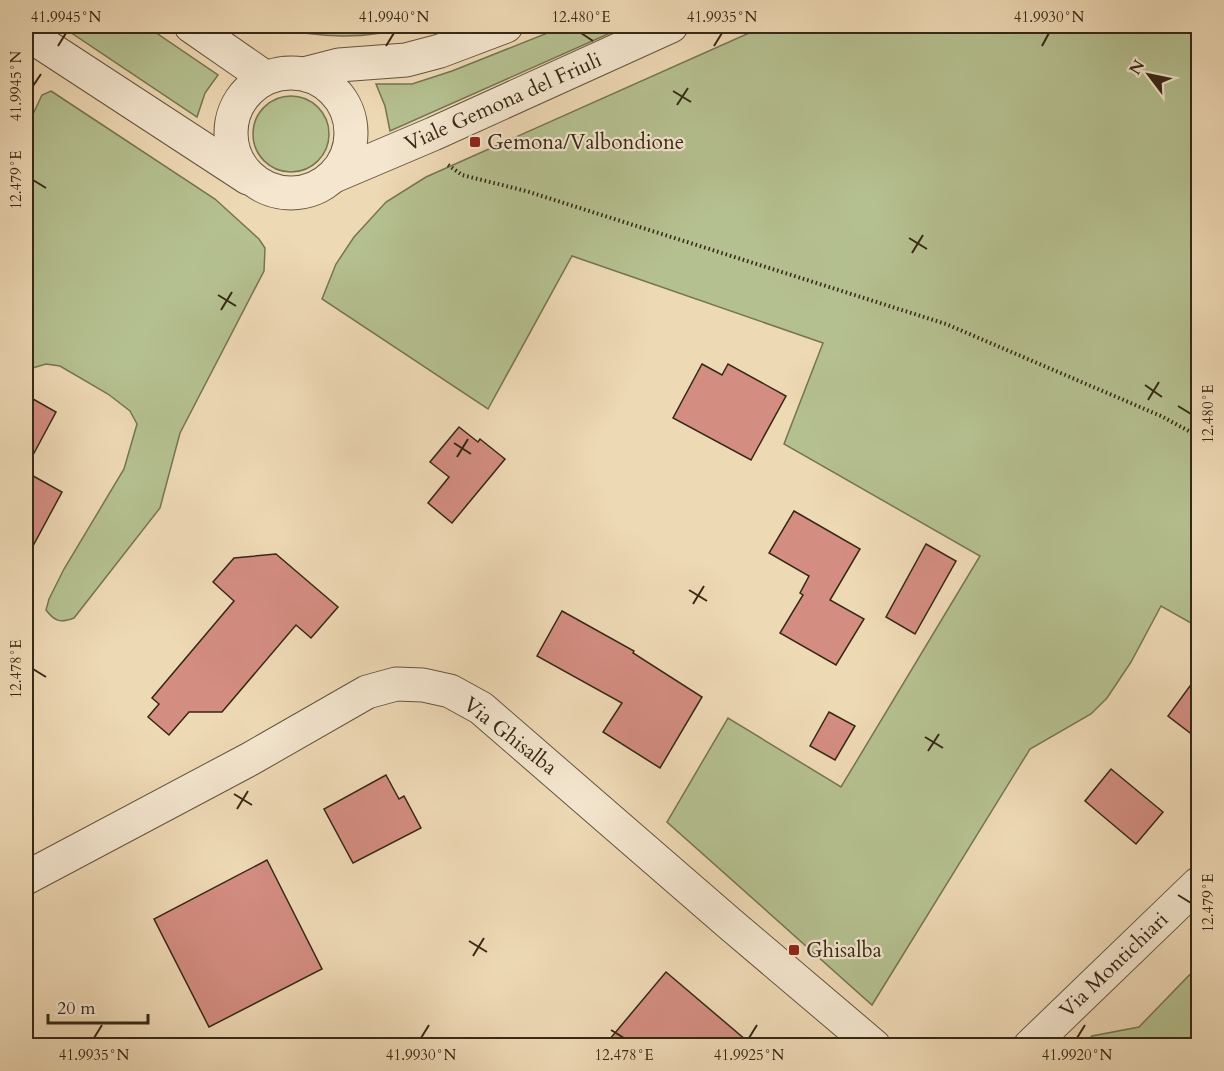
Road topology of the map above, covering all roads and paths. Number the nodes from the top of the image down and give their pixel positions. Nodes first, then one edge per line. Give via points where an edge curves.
1 (191, 26) edge
2 (506, 26) edge
3 (671, 26) edge
4 (26, 33) edge
5 (304, 74) junction
6 (267, 78) junction
7 (433, 134) junction
8 (334, 176) junction
9 (255, 182) junction
10 (1198, 436) edge
11 (26, 878) edge
12 (1198, 884) edge
13 (874, 1046) edge
14 (1030, 1046) edge

1 - 6 street
2 - 5 street via 406,60 339,65
3 - 7 street, Viale Gemona del Friuli
4 - 9 street
5 - 6 street via 285,73
5 - 8 street via 326,82 348,114 351,136 346,158
6 - 9 street via 242,98 230,127 232,148 240,167
7 - 8 street, Viale Gemona del Friuli
7 - 10 path via 442,160 462,175 526,191 946,324 1161,416
8 - 9 street via 320,186 296,194 270,191
11 - 13 street, Via Ghisalba via 250,759 366,692 396,684 431,686 450,691 481,708
12 - 14 street, Via Montichiari

